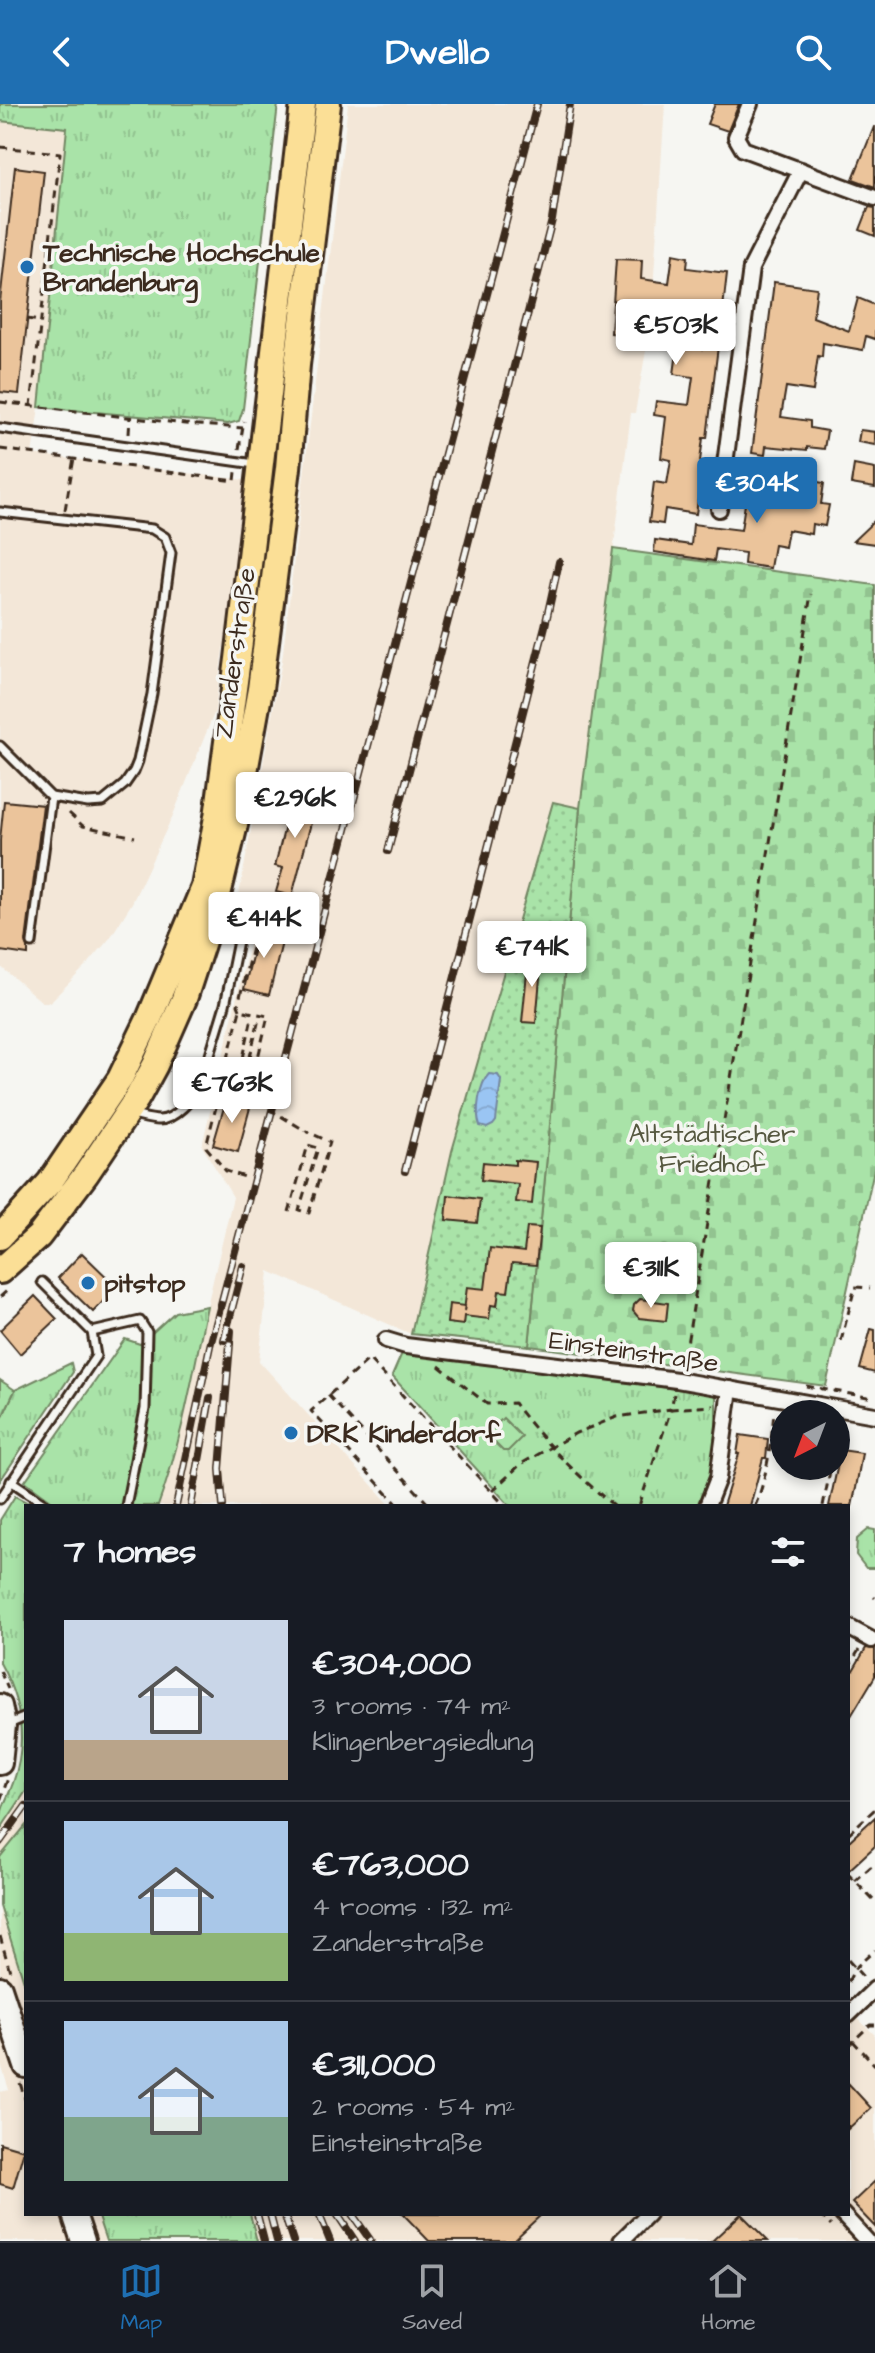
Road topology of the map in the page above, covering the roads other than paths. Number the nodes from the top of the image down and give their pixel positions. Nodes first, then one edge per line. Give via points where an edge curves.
1 (303, 104) edge
2 (328, 104) edge
3 (750, 104) edge
4 (801, 170) junction
5 (875, 198) edge
6 (0, 428) edge
7 (261, 465) junction
8 (288, 468) junction
9 (719, 509) dead end
10 (0, 512) edge
11 (0, 746) edge
12 (51, 797) junction
13 (218, 895) junction
14 (32, 943) dead end
15 (127, 1113) junction
16 (0, 1237) edge
17 (0, 1271) edge
18 (42, 1282) dead end
19 (92, 1332) junction
20 (386, 1340) dead end
21 (730, 1389) junction
22 (875, 1415) edge
23 (11, 1481) junction
24 (0, 1499) edge
25 (45, 1504) edge
26 (126, 1504) edge
27 (708, 1504) edge
28 (850, 1628) edge
29 (872, 1640) dead end
30 (2, 1716) edge
31 (24, 1717) edge
32 (0, 1763) edge
33 (0, 1988) edge
34 (875, 1989) edge
35 (850, 2013) edge
36 (24, 2060) edge
37 (75, 2216) edge
38 (646, 2216) edge
39 (844, 2216) edge
40 (83, 2241) edge
41 (621, 2241) edge
42 (867, 2241) edge

1 - 7 main road, Zanderstraße
2 - 8 main road, Zanderstraße
3 - 4 street via 736,137 743,149
4 - 5 street
4 - 9 street via 751,268
6 - 7 lane
7 - 8 main road
7 - 16 main road, Zanderstraße via 204,887 120,1079 50,1182
8 - 13 main road, Zanderstraße via 260,689
10 - 12 lane via 152,529 165,537 171,553 152,694 134,771 103,802
11 - 12 lane
12 - 14 lane
13 - 15 main road, Zanderstraße via 184,999
13 - 15 lane via 241,926 200,1087 167,1119
15 - 17 main road, Zanderstraße via 39,1236
18 - 19 lane
19 - 23 lane via 96,1356
19 - 26 lane via 140,1321 147,1332 145,1409
20 - 21 street, Einsteinstraße
21 - 22 street, Einsteinstraße
21 - 27 street via 718,1478
23 - 24 lane
23 - 25 lane
28 - 29 street
30 - 31 lane
30 - 32 street
33 - 36 street
34 - 35 street
37 - 40 street
38 - 41 street
39 - 42 street

